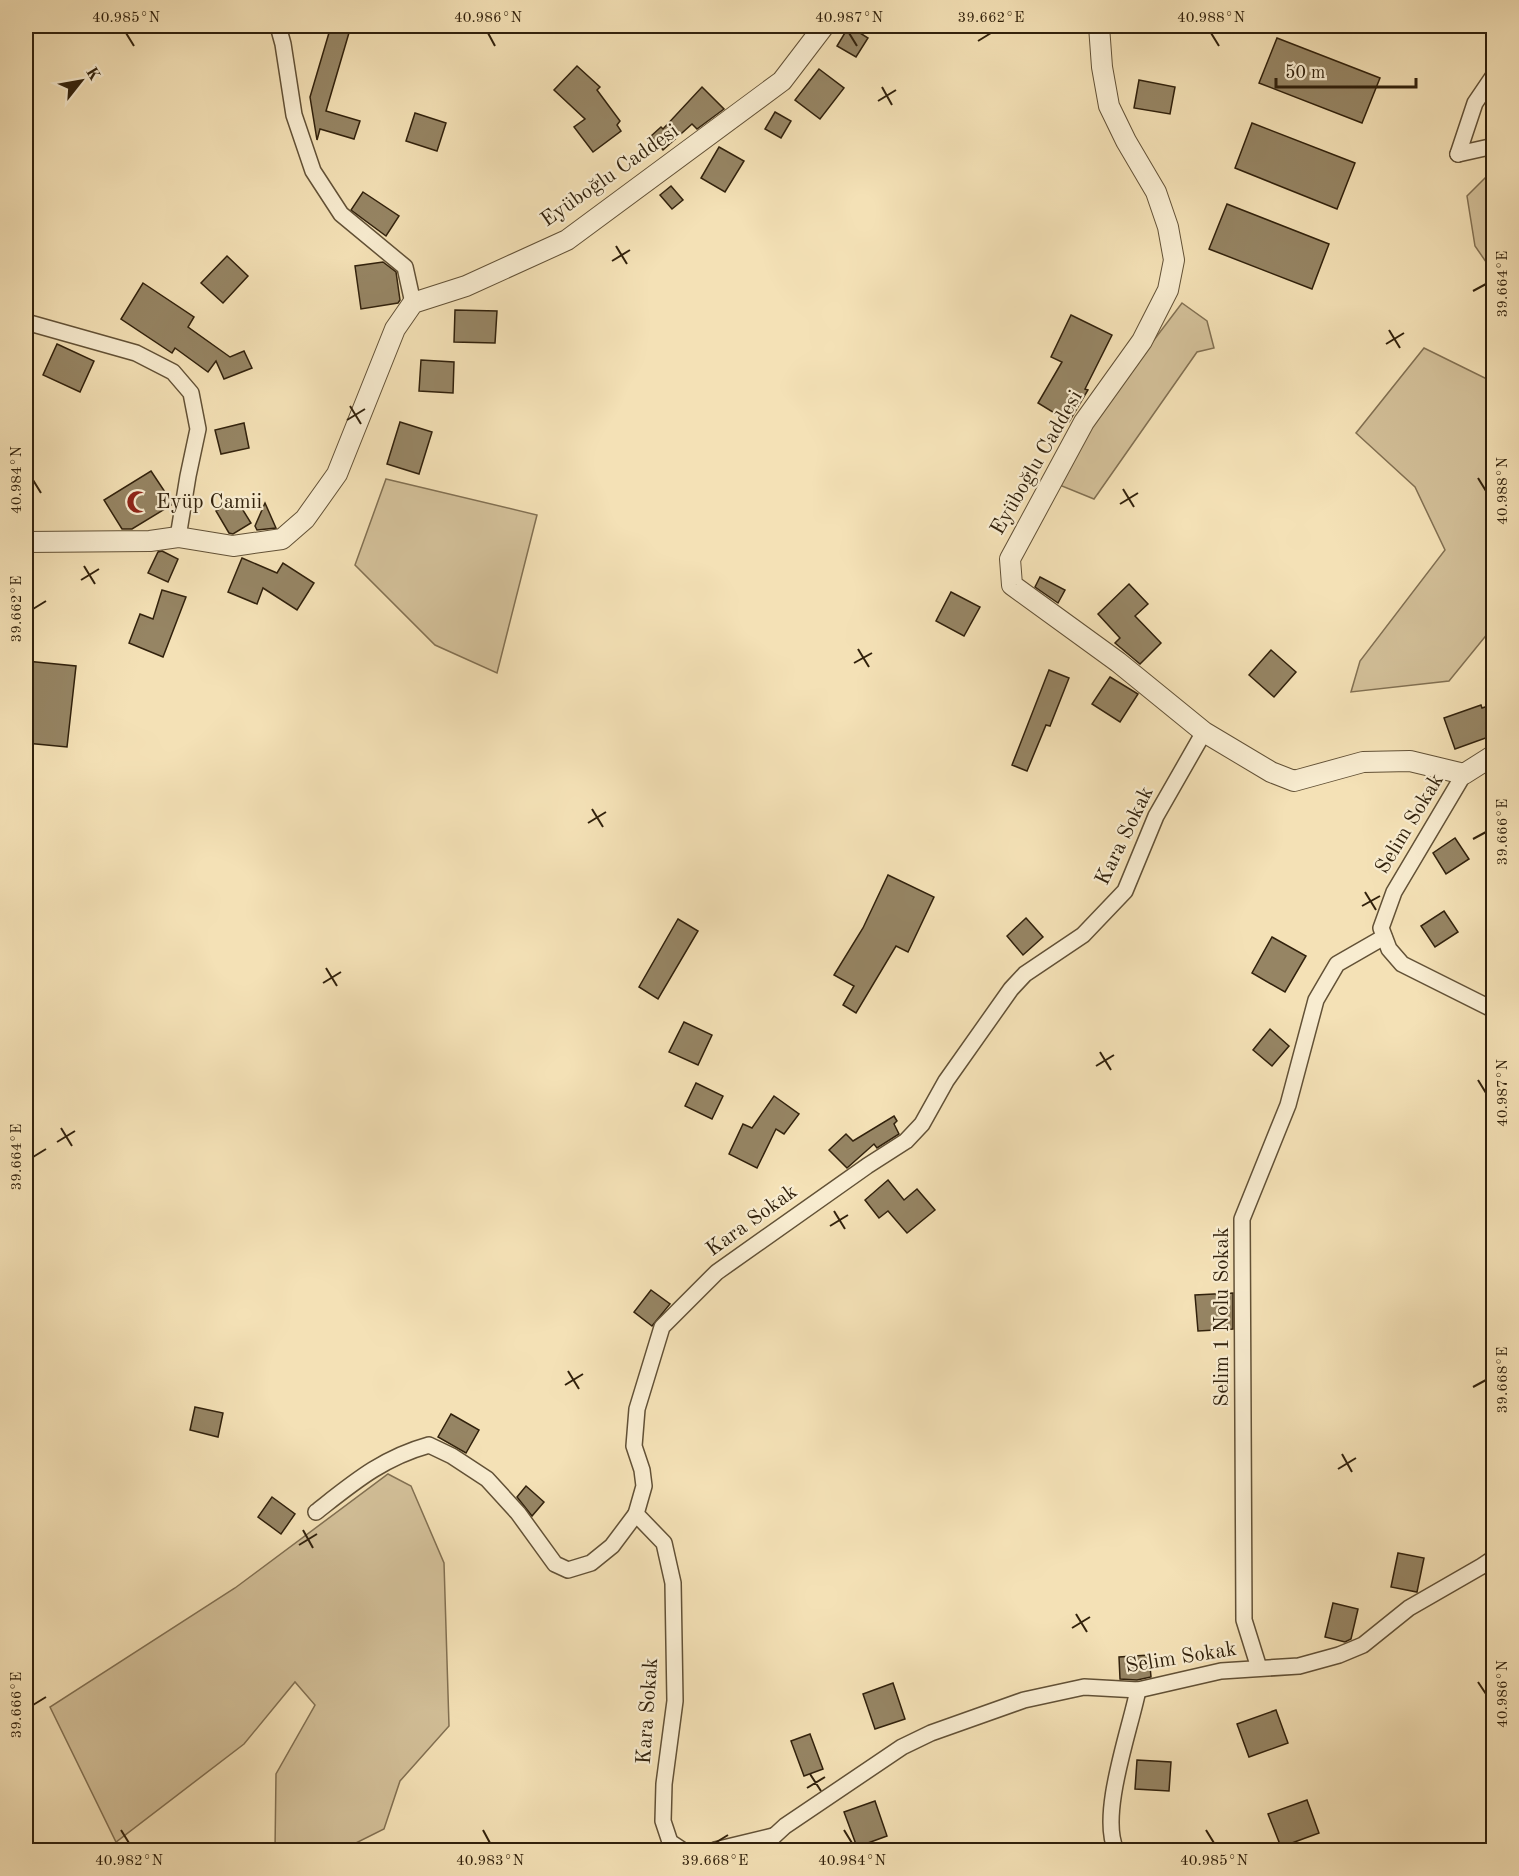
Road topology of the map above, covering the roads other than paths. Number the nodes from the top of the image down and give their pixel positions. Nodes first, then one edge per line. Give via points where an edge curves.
1 (278, 26) edge
2 (824, 26) edge
3 (1099, 26) edge
4 (1494, 75) edge
5 (1494, 146) edge
6 (413, 303) junction
7 (26, 322) edge
8 (178, 537) junction
9 (26, 542) edge
10 (1204, 732) junction
11 (1494, 755) edge
12 (1464, 774) junction
13 (1384, 937) junction
14 (1494, 1010) edge
15 (316, 1512) dead end
16 (636, 1514) junction
17 (1494, 1558) edge
18 (1259, 1668) junction
19 (1138, 1690) junction
20 (775, 1835) junction
21 (682, 1851) edge
22 (715, 1851) edge
23 (759, 1851) edge
24 (1116, 1851) edge

1 - 6 street via 294,115 313,171 341,214 405,267
2 - 6 street, Eyüboğlu Caddesi via 782,81 567,240 466,286
3 - 10 street, Eyüboğlu Caddesi via 1109,106 1156,192 1174,260 1168,290 1142,341 1084,422 1010,559 1012,585 1118,662
4 - 5 street via 1475,103 1458,154
6 - 8 street via 395,329 337,474 305,519 282,539 233,546
7 - 8 street via 136,353 173,372 191,393 198,429
8 - 9 street via 150,541
10 - 12 street, Eyüboğlu Caddesi via 1271,772 1294,781 1363,762 1410,761
10 - 16 street, Kara Sokak via 1156,816 1125,891 1083,935 1025,974 1011,989 914,1133 717,1272 662,1327 637,1409 634,1446 644,1486
11 - 12 street
12 - 13 street, Selim Sokak via 1394,892 1380,928
13 - 14 street via 1402,964
13 - 18 street, Selim 1 Nolu Sokak via 1336,964 1316,1000 1288,1105 1242,1219 1244,1620
15 - 16 street via 375,1467 429,1445 487,1479 555,1564 568,1570 591,1563 612,1546
16 - 21 street, Kara Sokak via 664,1543 673,1583 675,1701 663,1821 670,1842
17 - 18 street, Selim Sokak via 1409,1608 1363,1645 1299,1666
18 - 19 street, Selim Sokak via 1221,1671
19 - 20 street, Selim Sokak via 1084,1687 1024,1700 931,1733 902,1747
19 - 24 street via 1111,1814
20 - 22 street
20 - 23 street, Selim Sokak

